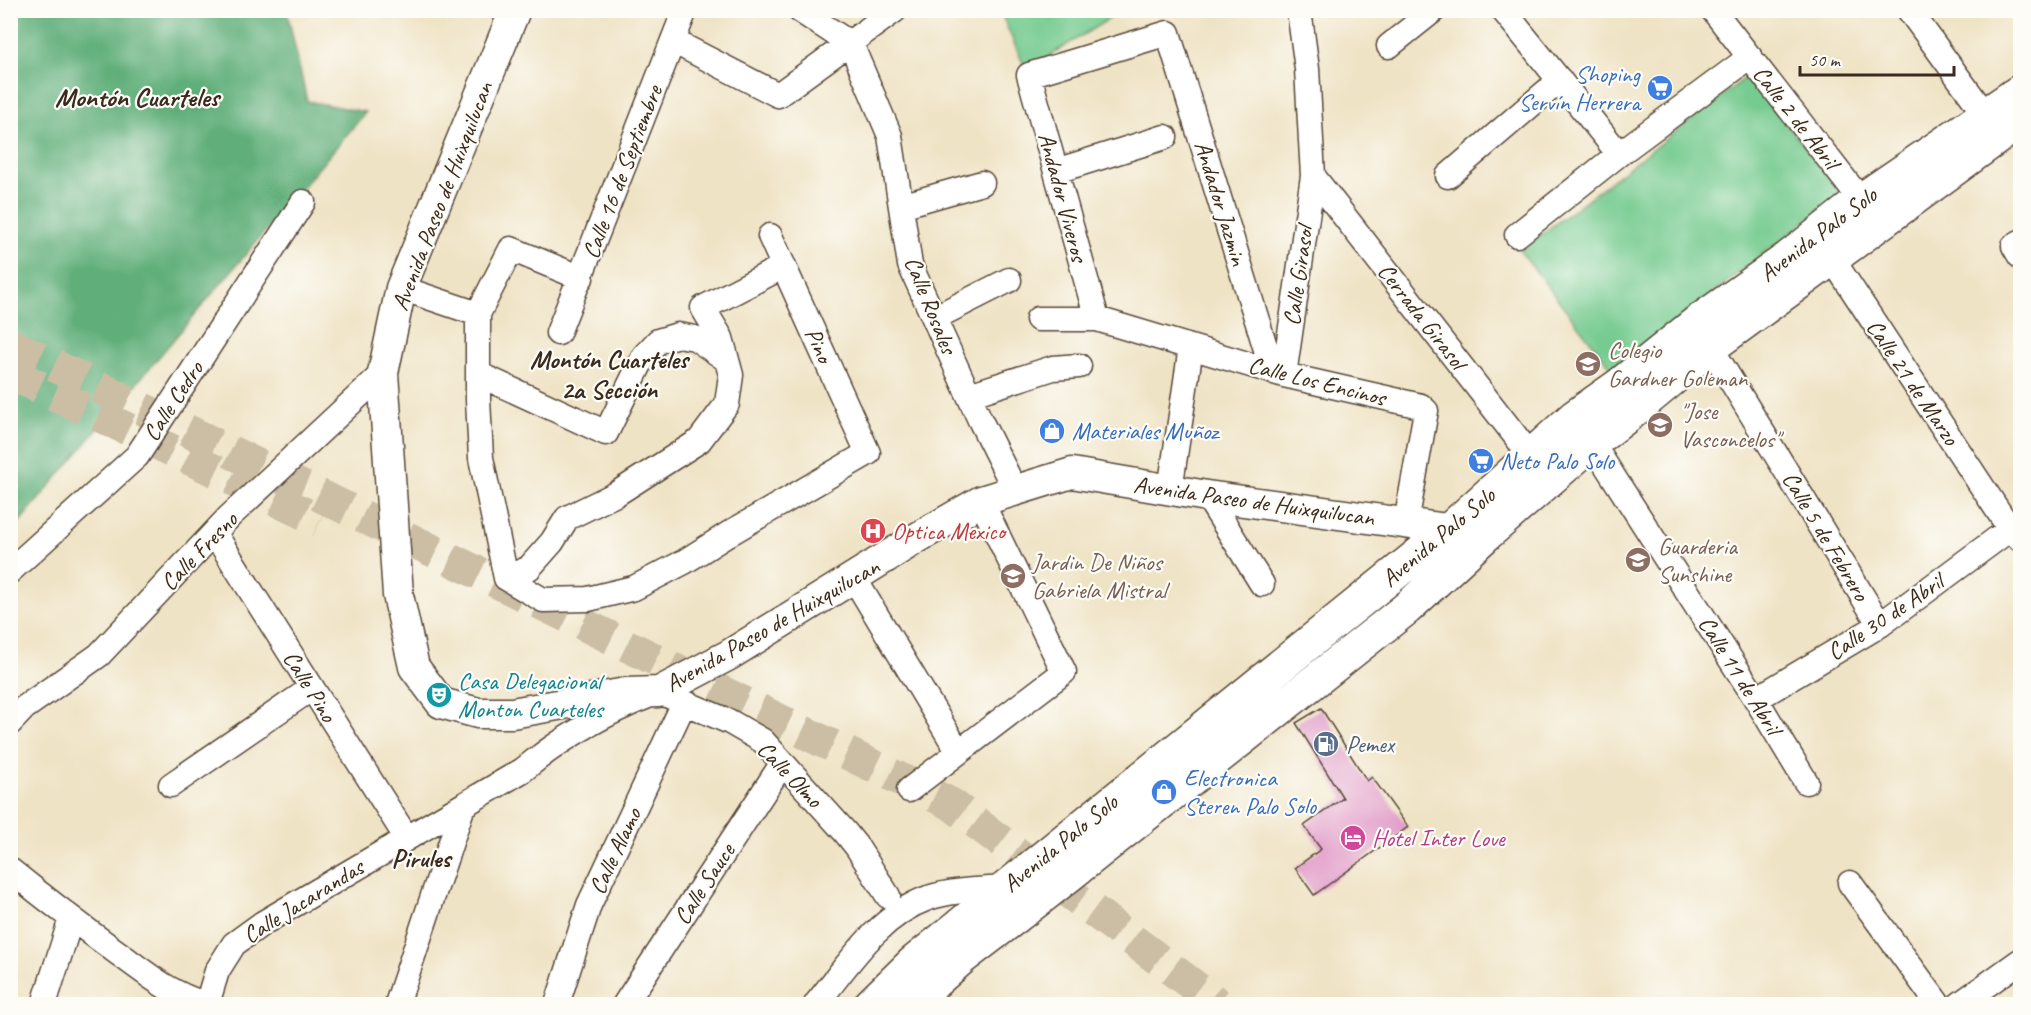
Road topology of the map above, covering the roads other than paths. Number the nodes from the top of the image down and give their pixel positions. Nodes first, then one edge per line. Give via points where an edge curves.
1 (515, 10) edge
2 (685, 10) edge
3 (799, 10) edge
4 (895, 10) edge
5 (1299, 10) edge
6 (1434, 10) edge
7 (1503, 10) edge
8 (1713, 10) edge
9 (1909, 10) edge
10 (673, 41) junction
11 (851, 44) junction
12 (1389, 46) dead end
13 (1750, 57) junction
14 (1029, 75) joint
15 (1560, 80) junction
16 (2020, 91) edge
17 (2002, 123) edge
18 (1165, 137) dead end
19 (1619, 154) junction
20 (1056, 171) junction
21 (1313, 176) junction
22 (1448, 176) dead end
23 (982, 183) dead end
24 (303, 202) dead end
25 (901, 206) junction
26 (1870, 212) junction
27 (1517, 235) dead end
28 (770, 236) dead end
29 (1824, 247) junction
30 (784, 266) junction
31 (581, 278) junction
32 (1008, 280) dead end
33 (401, 288) junction
34 (478, 314) junction
35 (934, 318) junction
36 (1038, 319) dead end
37 (1097, 319) junction
38 (558, 333) dead end
39 (1704, 335) junction
40 (1191, 347) junction
41 (727, 360) junction
42 (1079, 366) dead end
43 (383, 374) junction
44 (478, 374) junction
45 (1278, 374) junction
46 (969, 395) junction
47 (1583, 430) junction
48 (1531, 456) junction
49 (1015, 490) junction
50 (1170, 490) junction
51 (1207, 496) junction
52 (981, 501) junction
53 (1406, 523) junction
54 (1450, 529) junction
55 (215, 534) junction
56 (1487, 534) junction
57 (2015, 534) edge
58 (10, 571) edge
59 (506, 578) junction
60 (854, 578) junction
61 (1262, 584) dead end
62 (1880, 625) junction
63 (312, 688) junction
64 (672, 697) junction
65 (1756, 699) junction
66 (10, 723) edge
67 (1184, 743) junction
68 (958, 751) junction
69 (782, 764) junction
70 (1204, 769) junction
71 (1806, 782) dead end
72 (171, 785) dead end
73 (909, 789) dead end
74 (463, 806) junction
75 (406, 837) junction
76 (10, 870) edge
77 (1850, 883) dead end
78 (1005, 888) junction
79 (888, 896) dead end
80 (71, 919) junction
81 (2020, 961) edge
82 (44, 1005) edge
83 (206, 1005) edge
84 (397, 1005) edge
85 (557, 1005) edge
86 (625, 1005) edge
87 (816, 1005) edge
88 (872, 1005) edge
89 (910, 1005) edge
90 (1938, 1005) edge
91 (1960, 1005) edge

1 - 33 street, Avenida Paseo de Huixquilucan
2 - 10 street, Calle 16 de Septiembre
3 - 11 street
4 - 11 street
5 - 21 street, Calle Girasol via 1307,69
6 - 12 street
7 - 15 street
8 - 13 street, Calle 2 de Abril
9 - 17 street
10 - 11 street via 777,95
10 - 31 street, Calle 16 de Septiembre
11 - 25 street, Calle Rosales via 890,136
13 - 19 street
13 - 26 street, Calle 2 de Abril
14 - 20 street, Andador Viveros
14 - 45 street, Andador Jazmin via 1168,33
15 - 19 street
15 - 22 street
16 - 17 main road, Avenida Palo Solo
17 - 26 main road, Avenida Palo Solo
18 - 20 street
19 - 27 street
20 - 37 street, Andador Viveros
21 - 45 street, Calle Girasol
21 - 48 street, Cerrada Girasol
23 - 25 street
24 - 58 street, Calle Cedro via 138,456
25 - 35 street, Calle Rosales via 910,265
26 - 29 main road, Avenida Palo Solo
28 - 30 street, Pino
29 - 39 main road, Avenida Palo Solo
29 - 57 street, Calle 21 de Marzo
30 - 41 street via 703,308 721,338
30 - 59 street, Pino via 867,453 634,588 588,599 543,600
31 - 34 street via 511,249
31 - 38 street, Calle 16 de Septiembre
32 - 35 street
33 - 34 street
33 - 43 street, Avenida Paseo de Huixquilucan
34 - 44 street
35 - 46 street, Calle Rosales
36 - 37 street, Calle Los Encinos
37 - 40 street, Calle Los Encinos
39 - 47 main road, Avenida Palo Solo via 1635,410
39 - 62 street, Calle 5 de Febrero
40 - 45 street, Calle Los Encinos
40 - 50 street
41 - 44 street via 695,338 678,335 658,341 644,356 606,433
41 - 59 street via 731,375 727,404 699,441 616,494 567,518 529,568
42 - 46 street via 1053,368
43 - 55 street, Calle Fresno
43 - 64 street, Avenida Paseo de Huixquilucan via 398,595 414,667 441,703 478,713 512,713 626,693
44 - 59 street via 481,458
45 - 53 street, Calle Los Encinos via 1425,409
46 - 49 street, Calle Rosales
47 - 48 main road, Avenida Palo Solo
47 - 56 main road, Avenida Palo Solo
47 - 65 street, Calle 11 de Abril
48 - 54 main road, Avenida Palo Solo
49 - 50 street, Avenida Paseo de Huixquilucan via 1072,473
49 - 52 street, Avenida Paseo de Huixquilucan
50 - 51 street, Avenida Paseo de Huixquilucan
51 - 53 street, Avenida Paseo de Huixquilucan
51 - 61 street
52 - 60 street, Avenida Paseo de Huixquilucan
52 - 68 street via 1064,672
53 - 54 street, Avenida Paseo de Huixquilucan
54 - 56 street, Avenida Paseo de Huixquilucan
54 - 67 main road, Avenida Palo Solo
55 - 63 street, Calle Pino
55 - 66 street, Calle Fresno via 99,655 24,708
56 - 70 main road, Avenida Palo Solo via 1407,608
57 - 62 street, Calle 30 de Abril
60 - 64 street, Avenida Paseo de Huixquilucan via 729,655
60 - 68 street
62 - 65 street, Calle 30 de Abril
63 - 72 street
63 - 75 street, Calle Pino
64 - 69 street, Calle Olmo via 763,741
64 - 74 street, Calle Jacarandas via 627,705 547,750 523,770
64 - 85 street, Calle Alamo via 589,905
65 - 71 street, Calle 11 de Abril
67 - 70 main road
67 - 78 main road, Avenida Palo Solo
68 - 73 street
69 - 79 street, Calle Olmo via 857,847
69 - 86 street, Calle Sauce
70 - 89 main road, Avenida Palo Solo via 962,958
74 - 75 street, Calle Jacarandas
74 - 84 street
75 - 83 street, Calle Jacarandas via 263,922 234,944 217,971
76 - 80 street
77 - 90 street
78 - 87 street via 953,892 898,913 873,935
78 - 88 main road, Avenida Palo Solo via 914,962
80 - 82 street
80 - 83 street via 166,988
81 - 91 street

